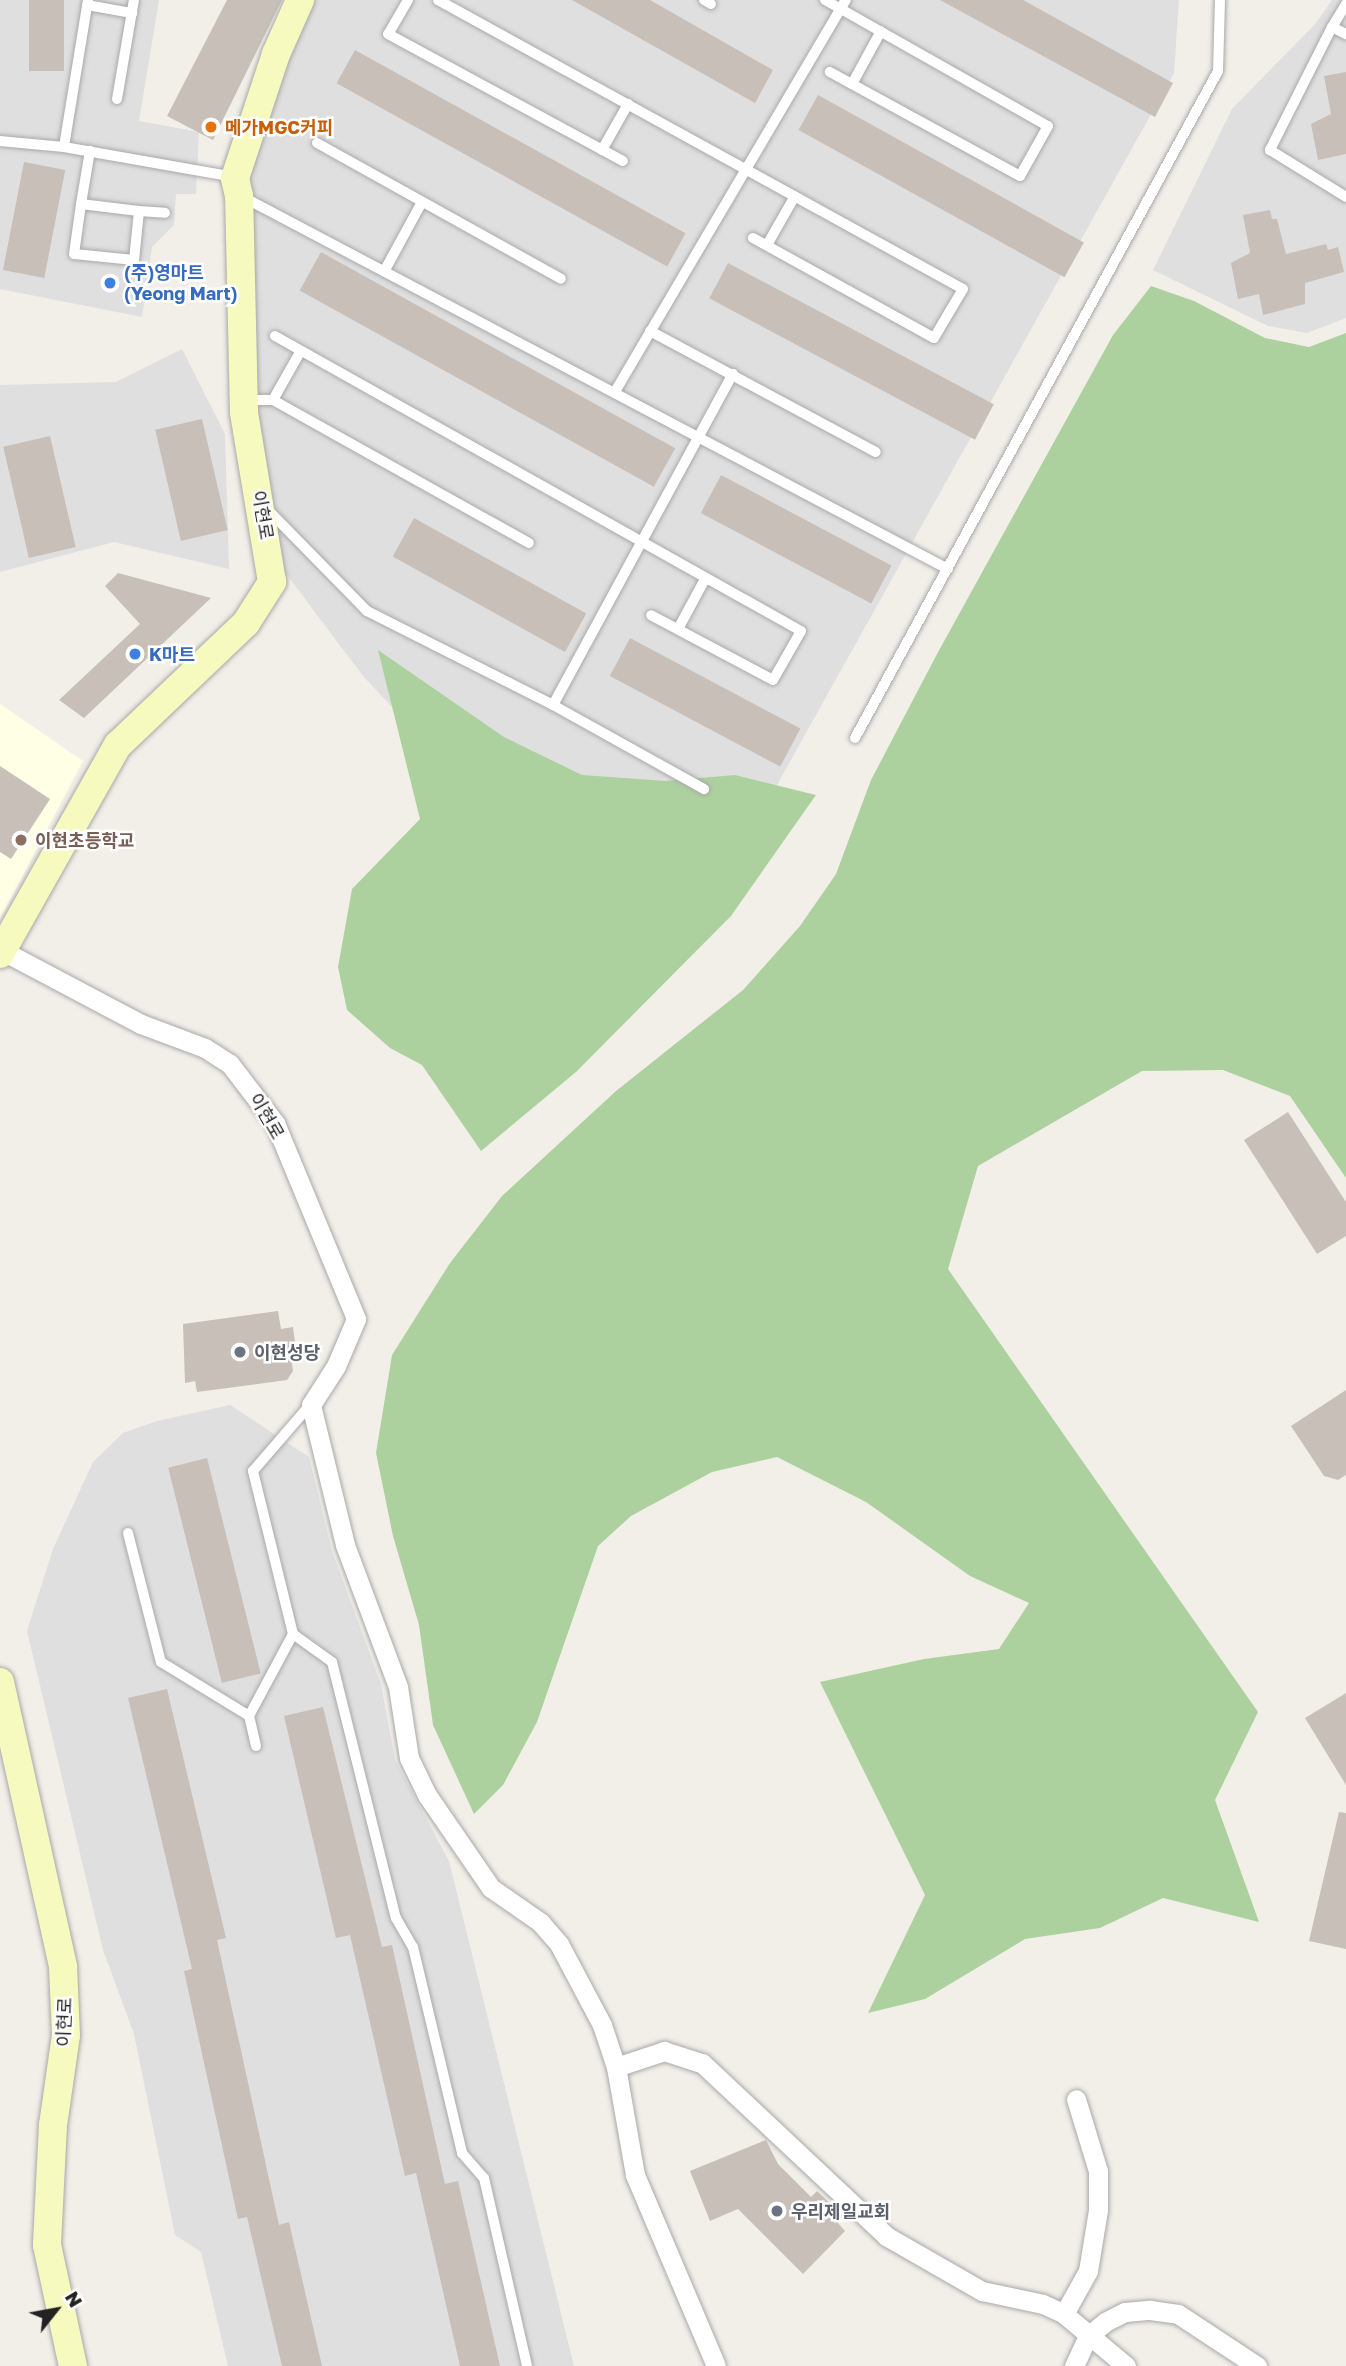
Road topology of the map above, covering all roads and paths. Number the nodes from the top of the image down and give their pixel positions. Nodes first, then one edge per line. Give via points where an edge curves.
1 (134, 0) edge
2 (300, 0) edge
3 (408, 0) edge
4 (438, 0) edge
5 (825, 0) edge
6 (1220, 0) edge
7 (88, 2) edge
8 (843, 4) edge
9 (1346, 4) edge
10 (132, 13) junction
11 (1332, 27) junction
12 (881, 31) junction
13 (1346, 33) edge
14 (830, 72) dead end
15 (852, 84) junction
16 (117, 99) dead end
17 (628, 104) junction
18 (0, 141) edge
19 (317, 143) dead end
20 (64, 146) junction
21 (602, 150) junction
22 (90, 151) junction
23 (624, 161) dead end
24 (746, 169) junction
25 (243, 191) junction
26 (795, 196) junction
27 (1346, 197) edge
28 (422, 202) junction
29 (81, 204) junction
30 (139, 211) junction
31 (165, 213) dead end
32 (753, 238) dead end
33 (767, 245) junction
34 (386, 268) junction
35 (561, 279) dead end
36 (650, 331) junction
37 (275, 336) dead end
38 (300, 352) junction
39 (733, 374) junction
40 (616, 390) junction
41 (250, 400) junction
42 (273, 400) junction
43 (701, 435) junction
44 (876, 452) dead end
45 (529, 543) dead end
46 (642, 543) junction
47 (948, 569) junction
48 (705, 579) junction
49 (651, 615) dead end
50 (678, 629) junction
51 (554, 705) junction
52 (855, 738) dead end
53 (704, 789) dead end
54 (2, 952) edge
55 (311, 1405) junction
56 (128, 1533) dead end
57 (293, 1634) junction
58 (0, 1682) edge
59 (249, 1716) junction
60 (257, 1746) dead end
61 (616, 2067) junction
62 (1076, 2099) dead end
63 (1064, 2314) junction
64 (1088, 2336) junction
65 (73, 2366) edge
66 (527, 2366) edge
67 (716, 2366) edge
68 (1074, 2366) edge
69 (1126, 2366) edge
70 (1257, 2366) edge

1 - 10 lane
2 - 25 street, 이현로 via 276,54
3 - 21 lane via 388,34
4 - 17 lane
5 - 8 lane
6 - 47 lane via 1217,71
7 - 10 lane
7 - 20 lane
8 - 12 lane
8 - 24 lane
9 - 11 lane
10 - 16 lane
11 - 13 lane
11 - 27 lane via 1270,149
12 - 15 lane
12 - 15 lane via 1048,126 1020,176
14 - 15 lane
17 - 21 lane
17 - 24 lane
18 - 20 lane
19 - 28 lane
20 - 22 lane
21 - 23 lane
22 - 25 lane
22 - 29 lane
24 - 26 lane
24 - 36 lane
25 - 34 lane
25 - 41 lane
25 - 54 street, 이현로 via 244,412 272,582 246,623 118,745 58,844
26 - 33 lane
26 - 33 lane via 963,289 934,338
28 - 34 lane
28 - 35 lane
29 - 30 lane
29 - 30 lane via 74,254 134,260
30 - 31 lane
32 - 33 lane
34 - 40 lane
36 - 39 lane
36 - 40 lane
37 - 38 lane
38 - 42 lane
38 - 46 lane
39 - 43 lane
39 - 44 lane
40 - 43 lane
41 - 42 lane
41 - 51 lane via 266,508 349,596 367,611
42 - 45 lane
43 - 46 lane
43 - 47 lane
46 - 48 lane
46 - 51 lane
47 - 52 lane
48 - 50 lane
48 - 50 lane via 801,631 773,680
49 - 50 lane
51 - 53 lane
54 - 55 street, 이현로 via 141,1024 205,1048 230,1064 254,1091 275,1122 356,1319 336,1366
55 - 57 lane via 253,1471
55 - 61 street via 345,1545 398,1687 409,1758 427,1795 491,1888 540,1922 559,1944 602,2025
56 - 59 lane via 161,1662
57 - 59 lane
57 - 66 lane via 332,1662 396,1919 413,1947 462,2153 484,2178
58 - 65 street, 이현로 via 51,1899 66,1998 66,2035 47,2183 47,2245
59 - 60 lane
61 - 63 street via 664,2051 702,2063 861,2207 886,2236 982,2291 1043,2304
61 - 67 street via 635,2175
62 - 63 street via 1098,2171 1098,2210 1088,2272
63 - 64 street
64 - 68 street
64 - 69 street
64 - 70 street via 1125,2312 1178,2314

